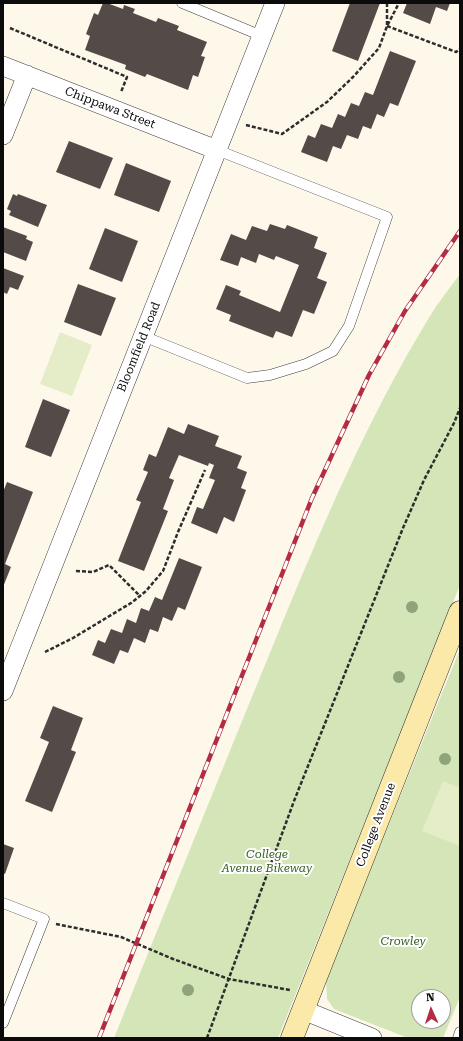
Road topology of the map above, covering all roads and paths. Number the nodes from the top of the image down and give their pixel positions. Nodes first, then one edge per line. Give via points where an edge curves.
1 (182, 3) edge
2 (275, 3) edge
3 (387, 3) edge
4 (400, 3) edge
5 (387, 26) junction
6 (10, 28) dead end
7 (262, 36) junction
8 (460, 50) edge
9 (3, 66) edge
10 (27, 75) junction
11 (115, 110) junction
12 (230, 116) junction
13 (3, 135) edge
14 (217, 150) junction
15 (143, 336) junction
16 (460, 408) edge
17 (205, 470) dead end
18 (76, 571) dead end
19 (140, 596) junction
20 (460, 612) edge
21 (45, 652) dead end
22 (3, 691) edge
23 (3, 903) edge
24 (44, 919) junction
25 (229, 979) junction
26 (299, 1001) junction
27 (3, 1023) edge
28 (460, 1032) edge
29 (207, 1038) edge
30 (292, 1038) edge
31 (372, 1038) edge
32 (458, 1038) edge

1 - 7 lane
2 - 7 street, Bloomfield Road
3 - 5 path
4 - 5 path
5 - 8 path via 456,52
5 - 12 path via 379,48 353,77 327,102 282,134 250,127
6 - 11 path via 127,77
7 - 12 street, Bloomfield Road
9 - 10 street, Chippawa Street
10 - 11 street, Chippawa Street
10 - 13 street
11 - 14 street, Chippawa Street
12 - 14 street, Bloomfield Road
14 - 15 street, Bloomfield Road
14 - 15 lane via 386,217 349,326 333,351 306,364 270,375 247,378
15 - 22 street, Bloomfield Road
16 - 25 path via 400,535 294,801
17 - 19 path via 163,571
18 - 19 path via 94,572 109,565
19 - 21 path
20 - 26 street, College Avenue
23 - 24 lane
24 - 25 path via 51,923 121,937
24 - 27 lane
25 - 26 path via 262,986
25 - 29 path
26 - 30 street, College Avenue
26 - 31 street
28 - 32 lane

